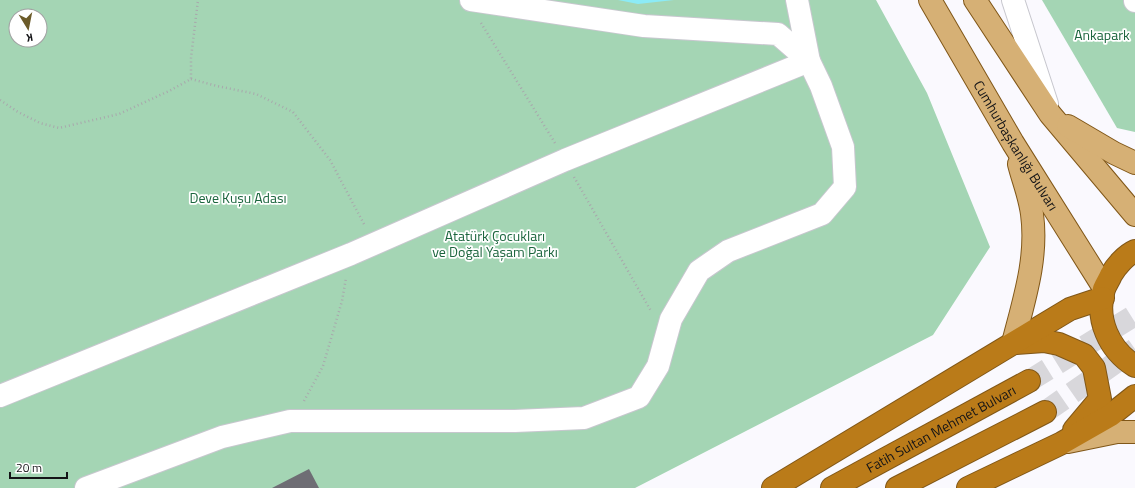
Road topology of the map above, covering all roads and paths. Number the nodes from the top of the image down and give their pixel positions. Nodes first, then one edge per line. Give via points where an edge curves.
1 (198, 0) edge
2 (471, 0) edge
3 (798, 0) edge
4 (930, 0) edge
5 (975, 0) edge
6 (1013, 0) edge
7 (809, 61) junction
8 (191, 79) junction
9 (0, 100) edge
10 (1051, 115) junction
11 (1013, 143) junction
12 (1135, 163) edge
13 (1135, 215) edge
14 (374, 244) junction
15 (1135, 252) edge
16 (351, 254) junction
17 (1104, 293) junction
18 (1013, 343) junction
19 (1135, 366) edge
20 (1029, 381) tunnel mouth
21 (0, 396) edge
22 (1135, 396) edge
23 (1045, 412) tunnel mouth
24 (290, 421) junction
25 (1135, 432) edge
26 (1062, 443) junction
27 (979, 486) edge
28 (86, 488) edge
29 (773, 488) edge
30 (832, 488) edge
31 (897, 488) edge

1 - 8 path
2 - 7 street via 644,26 778,34
3 - 7 street
4 - 11 main road, Cumhurbaşkanlığı Bulvarı
5 - 10 main road
6 - 10 street
7 - 14 street via 565,160
7 - 24 street via 843,147 845,187 822,214 728,251 699,271 671,319 658,366 639,397 584,418 507,421
8 - 9 path via 170,92 119,114 59,128 40,123
8 - 14 path via 256,94 293,112 330,160
10 - 12 main road
10 - 13 main road
11 - 17 main road, Cumhurbaşkanlığı Bulvarı
11 - 18 main road via 1032,213 1034,250 1028,287
14 - 16 street
15 - 17 highway via 1115,268
16 - 21 street
16 - 24 path via 342,301 323,366
17 - 18 highway via 1070,309
17 - 19 highway via 1101,308 1104,328 1112,346
18 - 26 highway via 1044,341 1059,344 1084,355 1094,368 1100,400
18 - 29 highway
20 - 30 highway, Fatih Sultan Mehmet Bulvarı
22 - 26 highway via 1111,415
23 - 31 highway
24 - 28 street via 222,437
25 - 26 main road via 1117,432
26 - 27 highway

